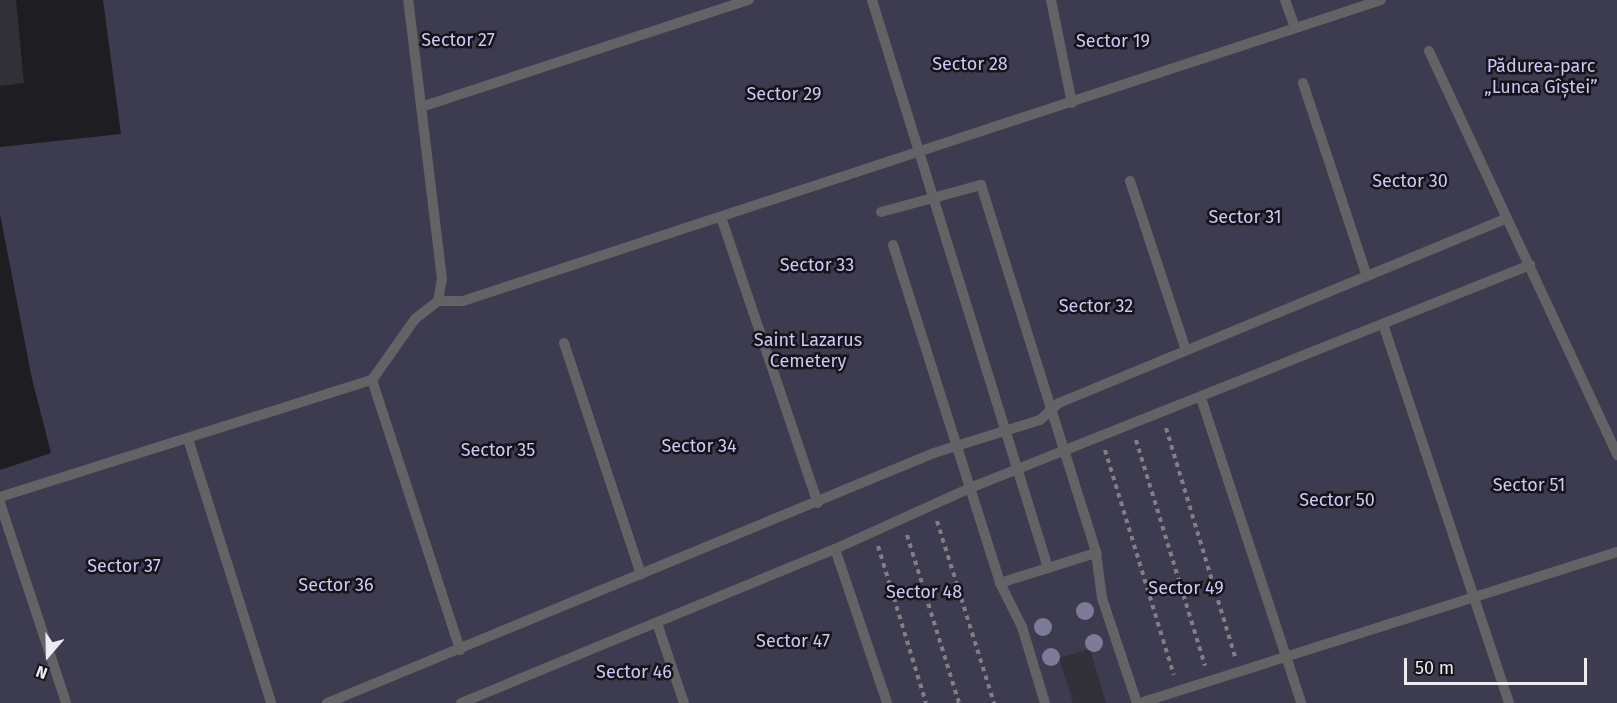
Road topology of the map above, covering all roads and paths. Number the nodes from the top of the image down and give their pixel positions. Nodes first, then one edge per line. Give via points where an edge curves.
1 (408, 0) edge
2 (749, 0) edge
3 (872, 0) edge
4 (1051, 0) edge
5 (1285, 0) edge
6 (1381, 0) edge
7 (1295, 27) junction
8 (1429, 51) dead end
9 (1303, 83) dead end
10 (1072, 103) junction
11 (421, 107) junction
12 (916, 150) junction
13 (1130, 181) dead end
14 (933, 200) junction
15 (881, 212) dead end
16 (721, 217) junction
17 (1506, 219) junction
18 (893, 245) dead end
19 (1530, 265) junction
20 (1366, 274) junction
21 (438, 301) junction
22 (1383, 324) junction
23 (564, 343) dead end
24 (1186, 350) junction
25 (372, 380) junction
26 (1201, 398) junction
27 (1051, 411) junction
28 (1161, 413) junction
29 (1132, 425) junction
30 (1005, 431) junction
31 (1101, 438) junction
32 (188, 439) junction
33 (957, 446) junction
34 (1064, 453) junction
35 (1617, 455) edge
36 (1018, 471) junction
37 (970, 488) junction
38 (0, 497) edge
39 (0, 503) edge
40 (818, 503) junction
41 (932, 507) junction
42 (903, 520) junction
43 (874, 532) junction
44 (835, 549) junction
45 (1617, 552) edge
46 (1096, 553) junction
47 (1048, 568) junction
48 (641, 575) junction
49 (1000, 583) junction
50 (1473, 597) junction
51 (657, 623) junction
52 (460, 650) junction
53 (1285, 655) junction
54 (1239, 671) junction
55 (1209, 681) junction
56 (1178, 691) junction
57 (479, 700) edge
58 (66, 703) edge
59 (271, 703) edge
60 (327, 703) edge
61 (461, 703) edge
62 (684, 703) edge
63 (887, 703) edge
64 (926, 703) edge
65 (959, 703) edge
66 (994, 703) edge
67 (1046, 703) edge
68 (1138, 703) edge
69 (1301, 703) edge
70 (1509, 703) edge

1 - 11 lane
2 - 11 lane
3 - 12 lane
4 - 10 lane
5 - 7 lane
6 - 7 lane
7 - 10 lane
8 - 17 lane
9 - 20 lane
10 - 12 lane
11 - 21 lane via 442,279
12 - 14 lane
12 - 16 lane
13 - 24 lane
14 - 15 lane via 914,201
14 - 27 lane via 981,185
14 - 30 lane
16 - 21 lane via 463,301
16 - 40 lane
17 - 19 lane
17 - 20 lane
18 - 33 lane
19 - 22 lane
19 - 35 lane
20 - 24 lane
21 - 25 lane via 415,319
22 - 26 lane
22 - 50 lane
23 - 48 lane
24 - 27 lane via 1059,403
25 - 32 lane
25 - 52 lane
26 - 28 lane
26 - 53 lane
27 - 30 lane via 1040,420
27 - 34 lane
28 - 29 lane
28 - 54 path
29 - 31 lane
29 - 55 path
30 - 33 lane
30 - 36 lane
31 - 34 lane
31 - 56 path
32 - 38 lane
32 - 59 lane
33 - 37 lane
33 - 40 lane
34 - 36 lane
34 - 46 lane
36 - 37 lane
36 - 47 lane
37 - 41 lane
37 - 49 lane
39 - 58 lane
40 - 48 lane
41 - 42 lane
41 - 66 path
42 - 43 lane
42 - 65 path
43 - 44 lane
43 - 64 path
44 - 51 lane
44 - 63 lane
45 - 50 lane
46 - 47 lane
46 - 68 lane via 1102,598
47 - 49 lane
48 - 52 lane
49 - 67 lane via 1022,627
50 - 53 lane
50 - 70 lane
51 - 57 lane
51 - 62 lane
52 - 60 lane
53 - 54 lane
53 - 69 lane
54 - 55 lane
55 - 56 lane
56 - 68 lane
57 - 61 lane

